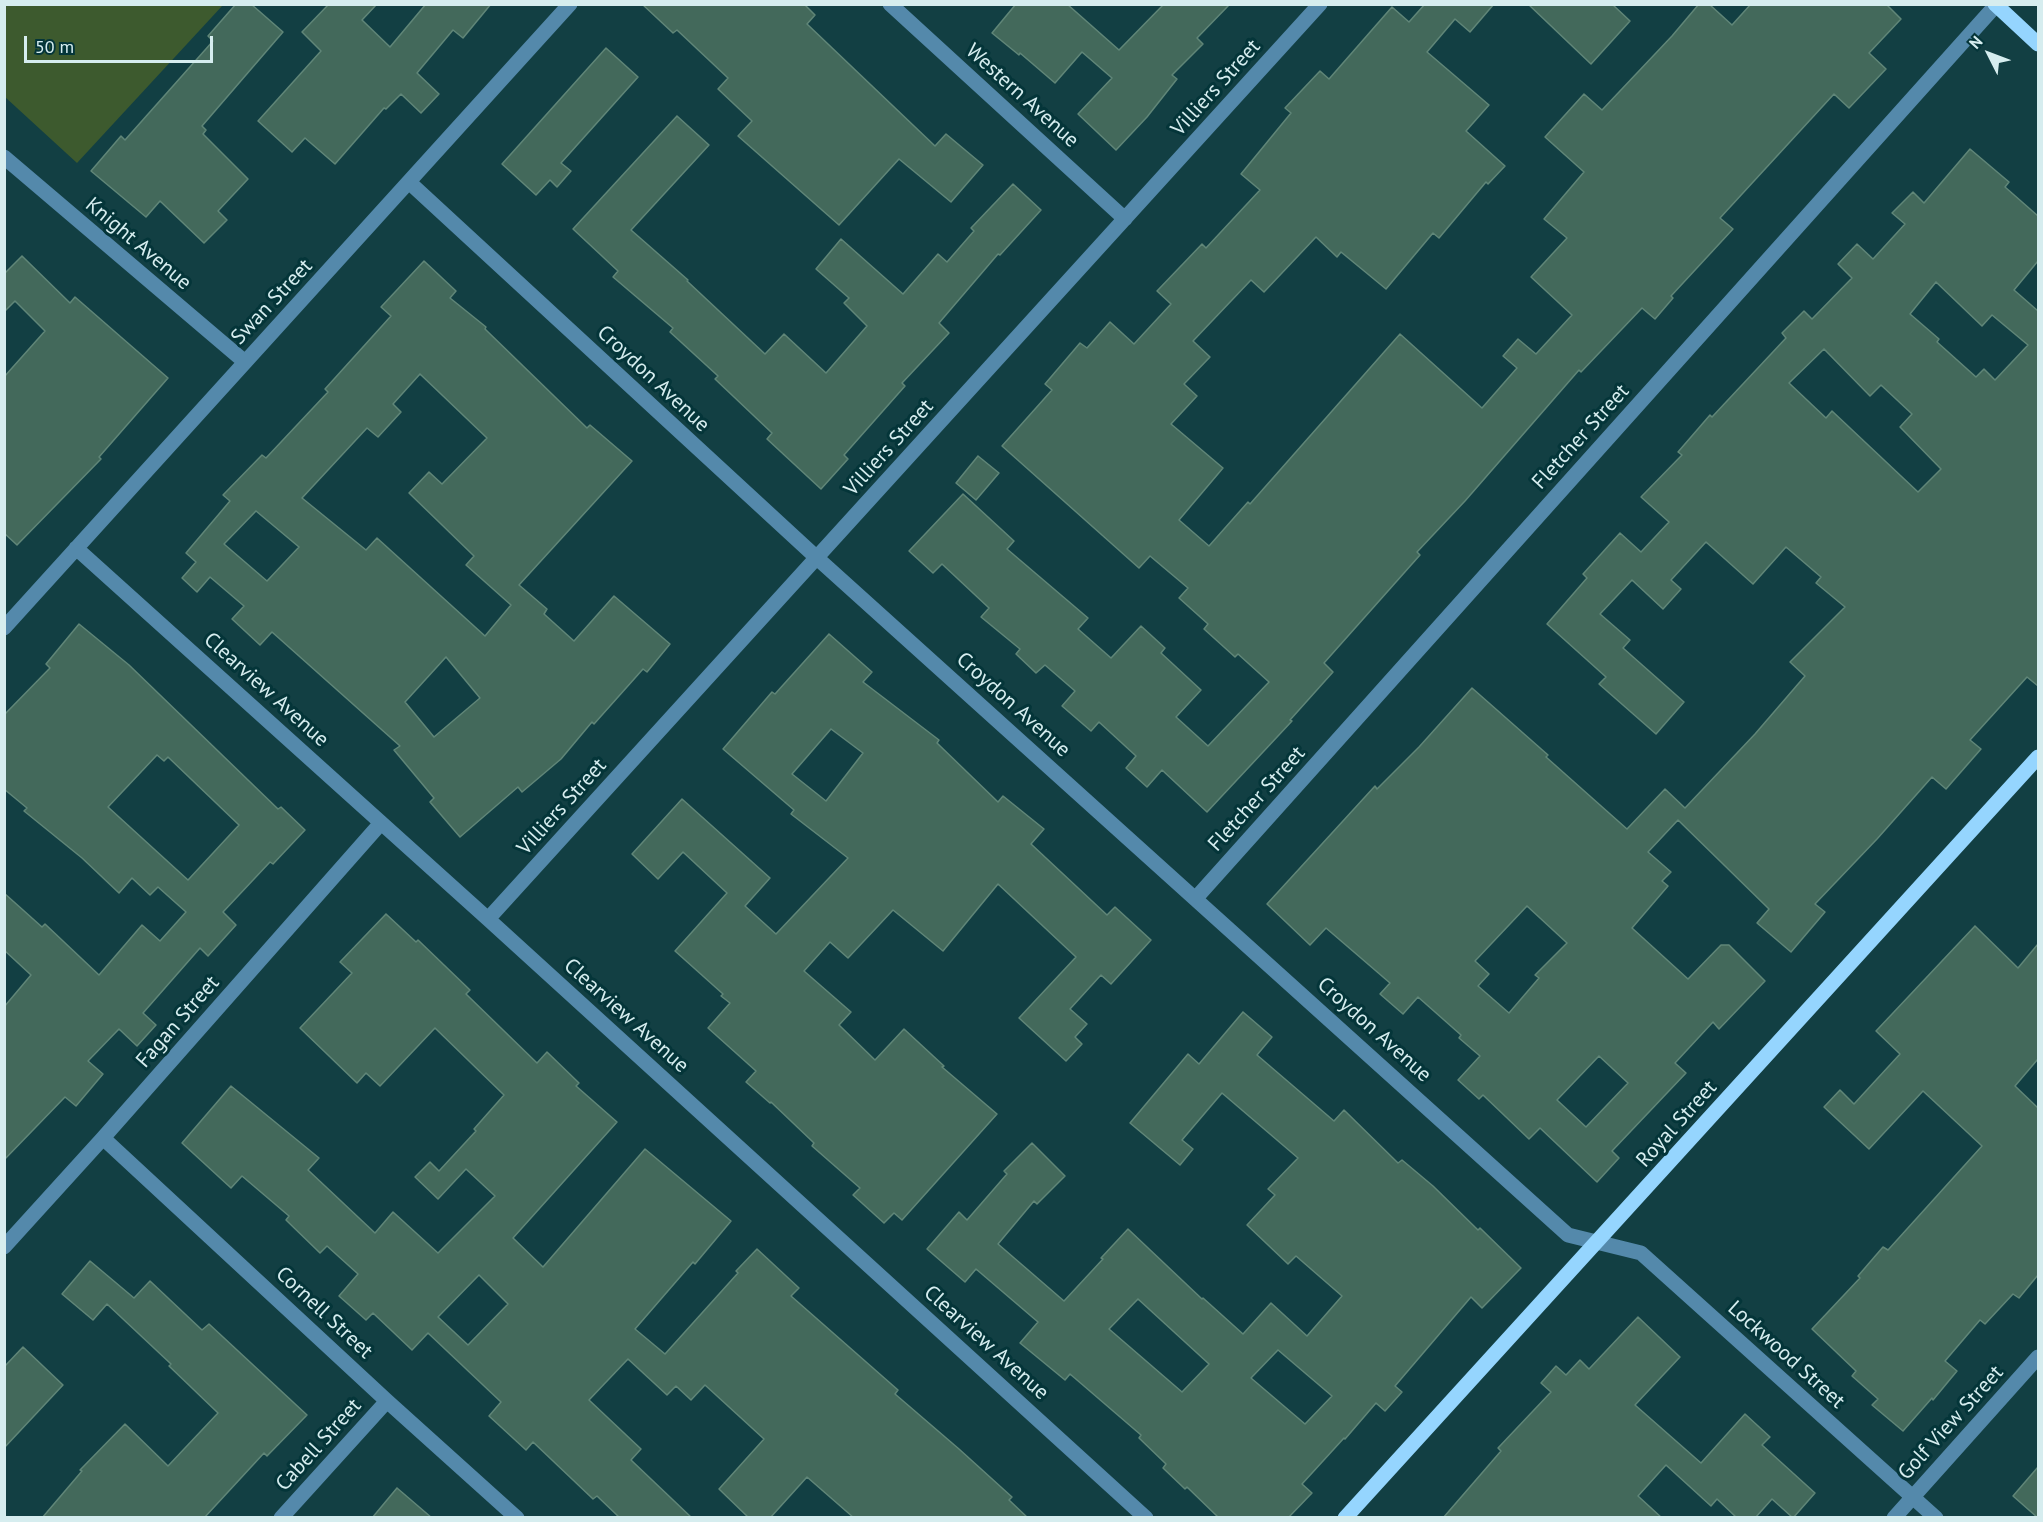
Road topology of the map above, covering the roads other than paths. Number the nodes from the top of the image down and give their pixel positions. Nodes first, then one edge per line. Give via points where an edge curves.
1 (570, 4) edge
2 (890, 4) edge
3 (1320, 4) edge
4 (1996, 5) edge
5 (2038, 44) edge
6 (4, 157) edge
7 (410, 183) junction
8 (1125, 219) junction
9 (245, 362) junction
10 (76, 548) junction
11 (817, 558) junction
12 (4, 628) edge
13 (2038, 757) edge
14 (381, 823) junction
15 (1196, 898) junction
16 (488, 919) junction
17 (104, 1138) junction
18 (1598, 1241) junction
19 (4, 1247) edge
20 (2038, 1357) edge
21 (387, 1401) junction
22 (1913, 1496) junction
23 (281, 1518) edge
24 (517, 1518) edge
25 (1146, 1518) edge
26 (1345, 1518) edge
27 (1894, 1518) edge
28 (1936, 1518) edge

1 - 7 street, Swan Street
2 - 8 street, Western Avenue
3 - 8 street, Villiers Street
4 - 5 main road
4 - 15 street, Fletcher Street
6 - 9 street, Knight Avenue
7 - 9 street, Swan Street
7 - 11 street, Croydon Avenue
8 - 11 street, Villiers Street
9 - 10 street, Swan Street
10 - 12 street, Swan Street
10 - 14 street, Clearview Avenue
11 - 15 street, Croydon Avenue
11 - 16 street, Villiers Street
13 - 18 main road, Royal Street
14 - 16 street, Clearview Avenue
14 - 17 street, Fagan Street
15 - 18 street, Croydon Avenue via 1568,1234
16 - 25 street, Clearview Avenue
17 - 19 street, Fagan Street
17 - 21 street, Cornell Street
18 - 22 street, Lockwood Street via 1641,1252
18 - 26 main road, Royal Street
20 - 22 street, Golf View Street
21 - 23 street, Cabell Street
21 - 24 street, Cornell Street
22 - 27 street, Golf View Street
22 - 28 street, Lockwood Street

